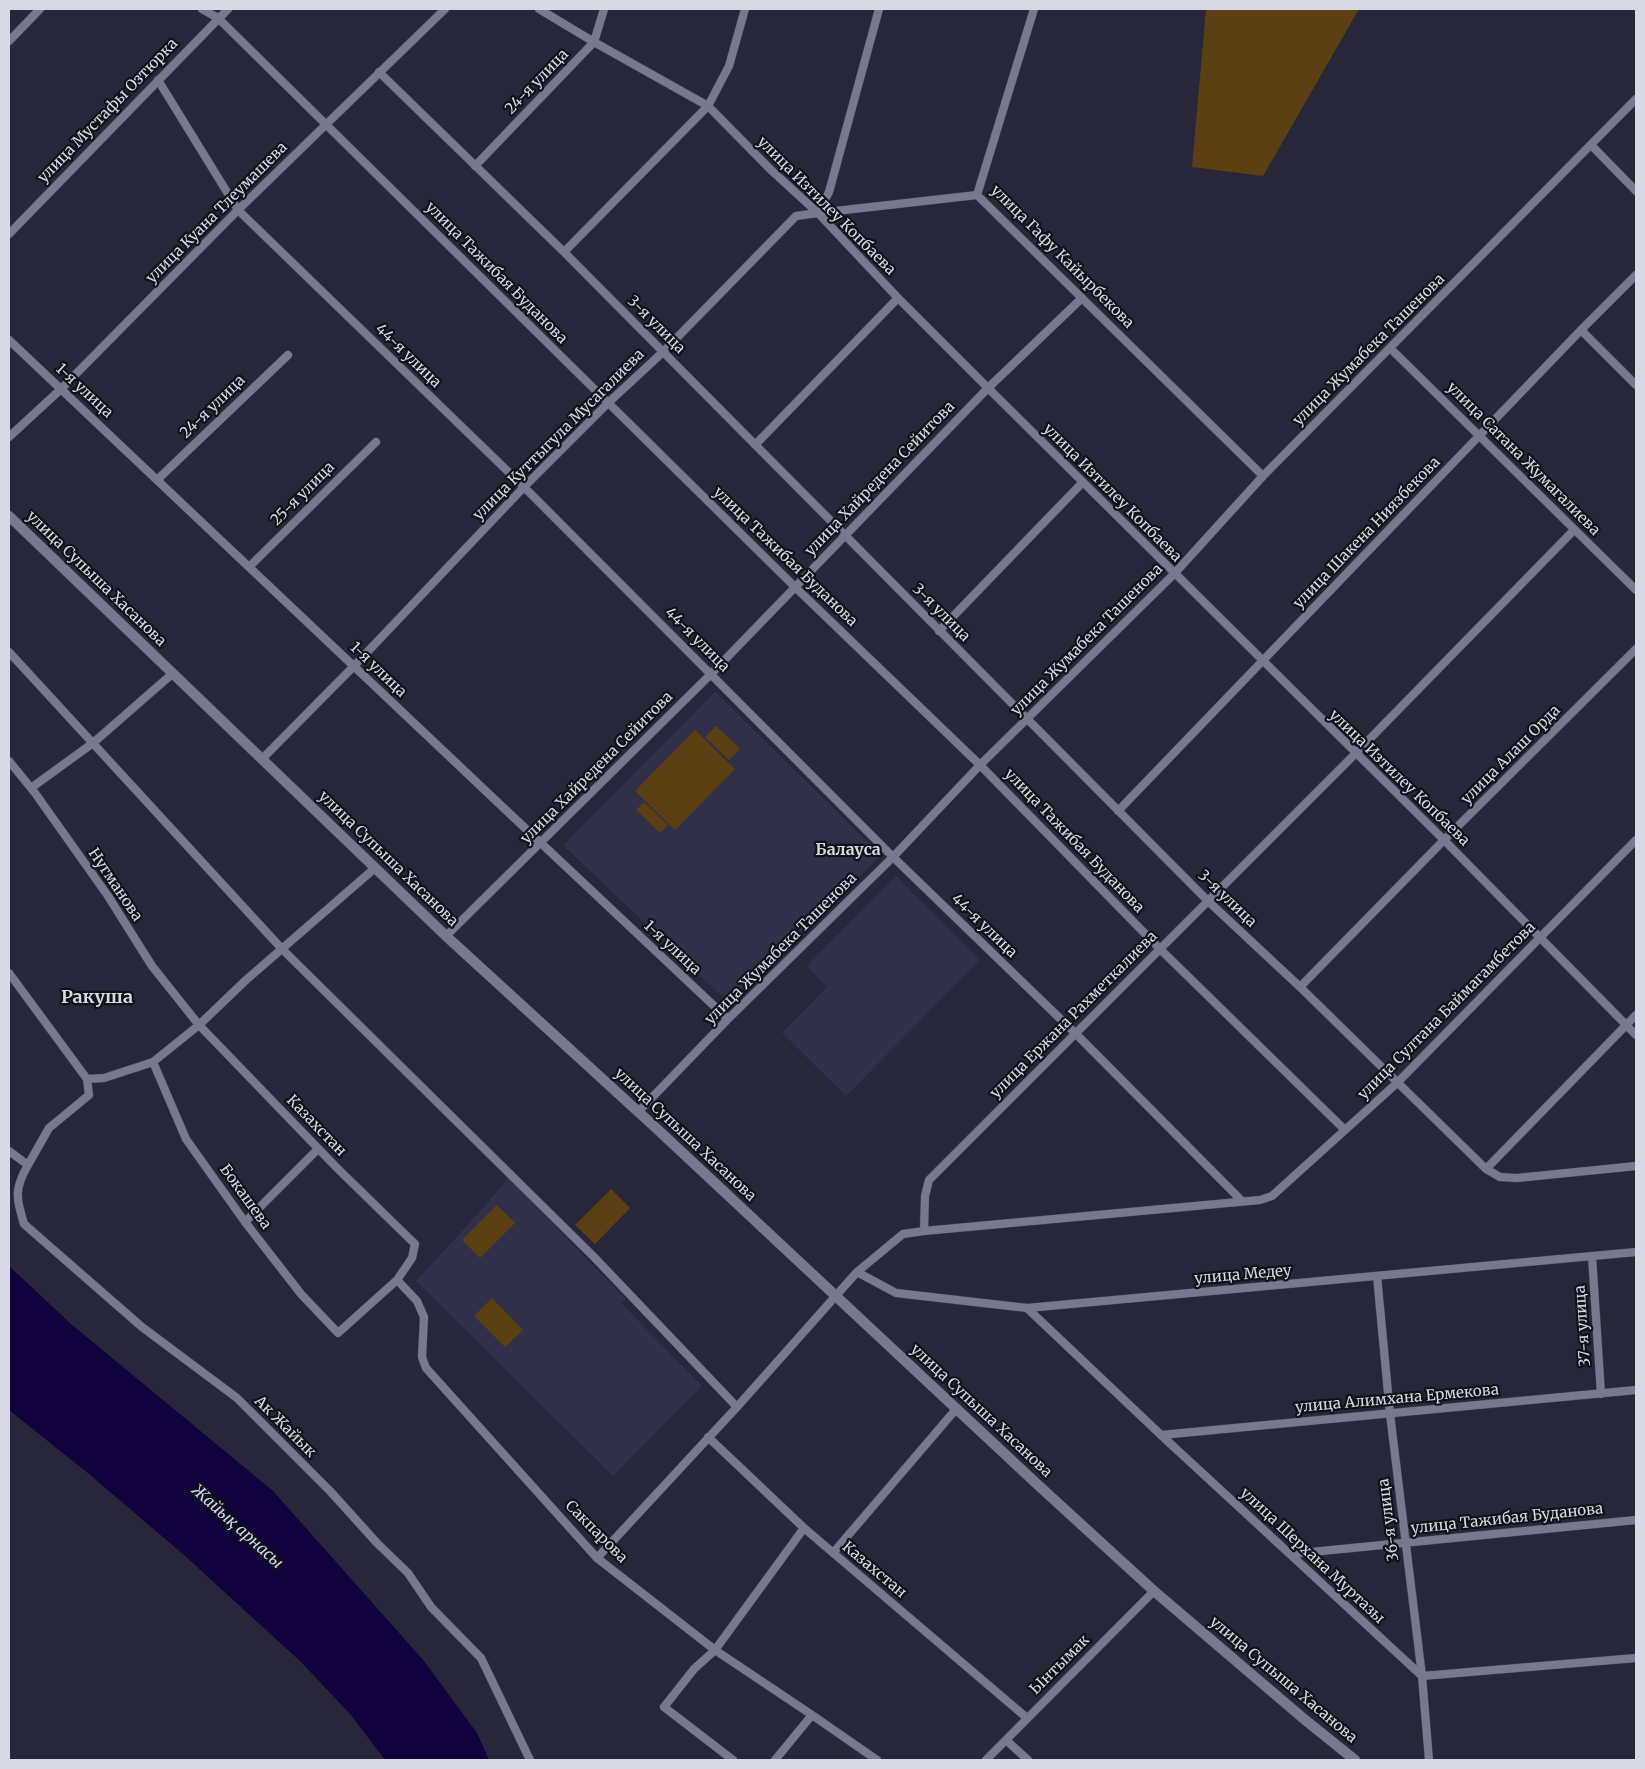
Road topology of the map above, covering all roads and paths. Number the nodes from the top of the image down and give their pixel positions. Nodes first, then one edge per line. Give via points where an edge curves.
1 (40, 9) edge
2 (202, 9) edge
3 (228, 9) edge
4 (445, 9) edge
5 (540, 9) edge
6 (604, 9) edge
7 (745, 9) edge
8 (879, 9) edge
9 (1034, 9) edge
10 (218, 18) junction
11 (9, 41) edge
12 (594, 42) junction
13 (379, 72) junction
14 (158, 80) junction
15 (1636, 98) edge
16 (708, 106) junction
17 (326, 125) junction
18 (1591, 145) junction
19 (475, 166) junction
20 (1636, 191) edge
21 (977, 195) junction
22 (238, 210) junction
23 (818, 213) junction
24 (9, 234) edge
25 (564, 252) junction
26 (1636, 275) edge
27 (898, 298) junction
28 (1082, 298) junction
29 (1581, 330) junction
30 (9, 340) edge
31 (1390, 348) junction
32 (663, 352) junction
33 (288, 355) dead end
34 (1636, 385) edge
35 (988, 388) junction
36 (61, 389) junction
37 (608, 403) junction
38 (1479, 436) junction
39 (9, 437) edge
40 (376, 442) dead end
41 (755, 445) junction
42 (1264, 476) junction
43 (157, 480) junction
44 (1082, 483) junction
45 (524, 487) junction
46 (9, 516) edge
47 (1574, 530) junction
48 (845, 535) junction
49 (250, 566) junction
50 (1174, 574) junction
51 (795, 587) junction
52 (1636, 590) edge
53 (939, 631) junction
54 (1636, 649) edge
55 (9, 652) edge
56 (1262, 662) junction
57 (354, 666) junction
58 (172, 674) junction
59 (711, 674) junction
60 (1027, 719) junction
61 (93, 743) junction
62 (1355, 754) junction
63 (262, 759) junction
64 (9, 761) edge
65 (980, 765) junction
66 (31, 788) junction
67 (1118, 811) junction
68 (1444, 840) junction
69 (1636, 840) edge
70 (540, 844) junction
71 (893, 858) junction
72 (375, 868) junction
73 (1208, 901) junction
74 (446, 936) junction
75 (1541, 938) junction
76 (282, 948) junction
77 (1160, 949) junction
78 (9, 973) edge
79 (1300, 987) junction
80 (1636, 1015) edge
81 (728, 1020) junction
82 (198, 1025) junction
83 (1626, 1025) junction
84 (1075, 1033) junction
85 (1636, 1035) edge
86 (153, 1062) junction
87 (87, 1079) junction
88 (1397, 1083) junction
89 (638, 1112) junction
90 (1345, 1130) junction
91 (318, 1149) junction
92 (9, 1151) edge
93 (28, 1165) junction
94 (1636, 1166) edge
95 (1486, 1169) junction
96 (1242, 1201) junction
97 (245, 1222) junction
98 (924, 1231) junction
99 (1636, 1252) edge
100 (1592, 1256) junction
101 (857, 1272) junction
102 (1377, 1276) junction
103 (398, 1280) junction
104 (837, 1296) junction
105 (1027, 1308) junction
106 (1636, 1390) edge
107 (1601, 1394) junction
108 (737, 1407) junction
109 (957, 1408) junction
110 (1390, 1414) junction
111 (1161, 1434) junction
112 (708, 1437) junction
113 (1636, 1520) edge
114 (804, 1528) junction
115 (1405, 1543) junction
116 (833, 1552) junction
117 (1291, 1554) junction
118 (597, 1558) junction
119 (1154, 1591) junction
120 (715, 1650) junction
121 (1636, 1658) edge
122 (1422, 1676) junction
123 (812, 1715) junction
124 (1028, 1718) junction
125 (1006, 1740) junction
126 (530, 1760) edge
127 (733, 1760) edge
128 (775, 1760) edge
129 (878, 1760) edge
130 (986, 1760) edge
131 (1028, 1760) edge
132 (1355, 1760) edge
133 (1429, 1760) edge

1 - 11 street
2 - 10 street, улица Тажибая Буданова
3 - 10 street, улица Мустафы Озтюрка
4 - 13 street, улица Куана Тлеумашева
5 - 12 street, улица Изтилеу Копбаева
6 - 12 street, 24-я улица
7 - 16 street via 729,66
8 - 23 street via 829,192
9 - 21 street, улица Гафу Кайырбекова
10 - 14 street, улица Мустафы Озтюрка
10 - 17 street, улица Тажибая Буданова
12 - 16 street, улица Изтилеу Копбаева
12 - 19 street, 24-я улица
13 - 17 street, улица Куана Тлеумашева
13 - 19 street, 3-я улица
14 - 22 street, 44-я улица
14 - 24 street, улица Мустафы Озтюрка
15 - 18 street, улица Жумабека Ташенова
16 - 23 street, улица Изтилеу Копбаева via 770,170
16 - 25 street
17 - 22 street, улица Куана Тлеумашева
17 - 37 street, улица Тажибая Буданова
18 - 20 street
18 - 31 street, улица Жумабека Ташенова
19 - 25 street, 3-я улица
21 - 23 street, улица Куттыгула Мусагалиева
21 - 28 street, улица Гафу Кайырбекова
22 - 36 street, улица Куана Тлеумашева
22 - 45 street, 44-я улица
23 - 27 street, улица Изтилеу Копбаева
23 - 32 street, улица Куттыгула Мусагалиева via 796,216
25 - 32 street, 3-я улица
26 - 29 street, улица Шакена Ниязбекова
27 - 35 street, улица Изтилеу Копбаева
27 - 41 street
28 - 35 street, улица Хайредена Сейитова
28 - 42 street, улица Гафу Кайырбекова
29 - 34 street
29 - 38 street, улица Шакена Ниязбекова
30 - 36 street, 1-я улица
31 - 38 street, улица Сатана Жумагалиева
31 - 42 street, улица Жумабека Ташенова
32 - 37 street, улица Куттыгула Мусагалиева
32 - 41 street, 3-я улица
33 - 43 street, 24-я улица
35 - 44 street, улица Изтилеу Копбаева
35 - 48 street, улица Хайредена Сейитова
36 - 39 street, улица Куана Тлеумашева
36 - 43 street, 1-я улица
37 - 45 street, улица Куттыгула Мусагалиева
37 - 51 street, улица Тажибая Буданова
38 - 47 street, улица Сатана Жумагалиева
38 - 56 street, улица Шакена Ниязбекова
40 - 49 street, 25-я улица
41 - 48 street, 3-я улица
42 - 50 street, улица Жумабека Ташенова
43 - 49 street, 1-я улица
44 - 50 street, улица Изтилеу Копбаева
44 - 53 street
45 - 57 street, улица Куттыгула Мусагалиева
45 - 59 street, 44-я улица
46 - 58 street, улица Супыша Хасанова
47 - 52 street, улица Сатана Жумагалиева
47 - 62 street, улица Ержана Рахметкалиева
48 - 51 street, улица Хайредена Сейитова
48 - 53 street, 3-я улица
49 - 57 street, 1-я улица
50 - 56 street, улица Изтилеу Копбаева
50 - 60 street, улица Жумабека Ташенова
51 - 59 street, улица Хайредена Сейитова
51 - 65 street, улица Тажибая Буданова
53 - 60 street, 3-я улица
54 - 68 street, улица Алаш Орда
55 - 61 street
56 - 62 street, улица Изтилеу Копбаева
56 - 67 street, улица Шакена Ниязбекова
57 - 63 street, улица Куттыгула Мусагалиева
57 - 70 street, 1-я улица
58 - 61 street
58 - 63 street, улица Супыша Хасанова
59 - 70 street, улица Хайредена Сейитова
59 - 71 street, 44-я улица
60 - 65 street, улица Жумабека Ташенова
60 - 67 street, 3-я улица
61 - 66 street
61 - 76 street
62 - 68 street, улица Изтилеу Копбаева
62 - 73 street, улица Ержана Рахметкалиева
63 - 72 street, улица Супыша Хасанова
64 - 66 street, Нугманова
65 - 71 street, улица Жумабека Ташенова
65 - 77 street, улица Тажибая Буданова
66 - 82 street, Нугманова via 108,896 152,966
67 - 73 street, 3-я улица
68 - 75 street, улица Изтилеу Копбаева
68 - 79 street, улица Алаш Орда
69 - 75 street, улица Султана Баймагамбетова
70 - 74 street, улица Хайредена Сейитова
70 - 81 street, 1-я улица
71 - 81 street, улица Жумабека Ташенова
71 - 84 street, 44-я улица
72 - 74 street, улица Супыша Хасанова
72 - 76 street
73 - 77 street, улица Ержана Рахметкалиева
73 - 79 street, 3-я улица
74 - 89 street, улица Супыша Хасанова
75 - 83 street, улица Изтилеу Копбаева
75 - 88 street, улица Султана Баймагамбетова
76 - 82 street
76 - 108 street via 594,1257
77 - 84 street, улица Ержана Рахметкалиева
77 - 90 street, улица Тажибая Буданова
78 - 87 street
79 - 88 street, 3-я улица
80 - 83 street
81 - 89 street, улица Жумабека Ташенова
82 - 86 street
82 - 91 street, Казахстан
83 - 85 street, улица Изтилеу Копбаева
83 - 95 street
84 - 96 street, 44-я улица
84 - 98 street, улица Ержана Рахметкалиева via 929,1180
86 - 87 street via 104,1078
86 - 97 street, Бокашева via 186,1139
87 - 93 street, Ак Жайык via 89,1095 49,1128
88 - 90 street, улица Султана Баймагамбетова
88 - 95 street, 3-я улица
89 - 104 street, улица Супыша Хасанова
90 - 96 street, улица Султана Баймагамбетова via 1272,1196
91 - 97 street
91 - 103 street, Казахстан via 415,1244 412,1258
92 - 93 street
93 - 126 street, Ак Жайык via 19,1180 17,1203 24,1224 142,1327 237,1398 408,1573 431,1607 481,1658
94 - 95 street via 1517,1178 1500,1177
96 - 98 street
97 - 103 street, Бокашева via 301,1294 338,1333
98 - 101 street via 903,1234
99 - 100 street, улица Медеу
100 - 102 street, улица Медеу
100 - 107 street, 37-я улица
101 - 104 street
101 - 105 street, улица Медеу via 896,1293
102 - 105 street, улица Медеу
102 - 110 street, 36-я улица
103 - 118 street, Сакпарова via 417,1301 424,1317 422,1357 426,1368
104 - 108 street
104 - 109 street, улица Супыша Хасанова
105 - 111 street, улица Шерхана Муртазы
106 - 107 street, улица Алимхана Ермекова
107 - 110 street, улица Алимхана Ермекова
108 - 112 street
109 - 116 street
109 - 119 street, улица Супыша Хасанова
110 - 111 street, улица Алимхана Ермекова
110 - 115 street, 36-я улица
111 - 117 street, улица Шерхана Муртазы
112 - 114 street, Казахстан
112 - 118 street
113 - 115 street, улица Тажибая Буданова
114 - 116 street, Казахстан
114 - 120 street
115 - 117 street, улица Тажибая Буданова
115 - 122 street, 36-я улица
116 - 124 street, Казахстан
117 - 122 street, улица Шерхана Муртазы
118 - 120 street, Сакпарова
119 - 124 street, Ынтымак
119 - 132 street, улица Супыша Хасанова
120 - 123 street, Сакпарова
120 - 127 street via 694,1669 664,1707
121 - 122 street
122 - 133 street, 36-я улица
123 - 128 street
123 - 129 street, Сакпарова
124 - 125 street, Ынтымак
125 - 130 street, Ынтымак
125 - 131 street

